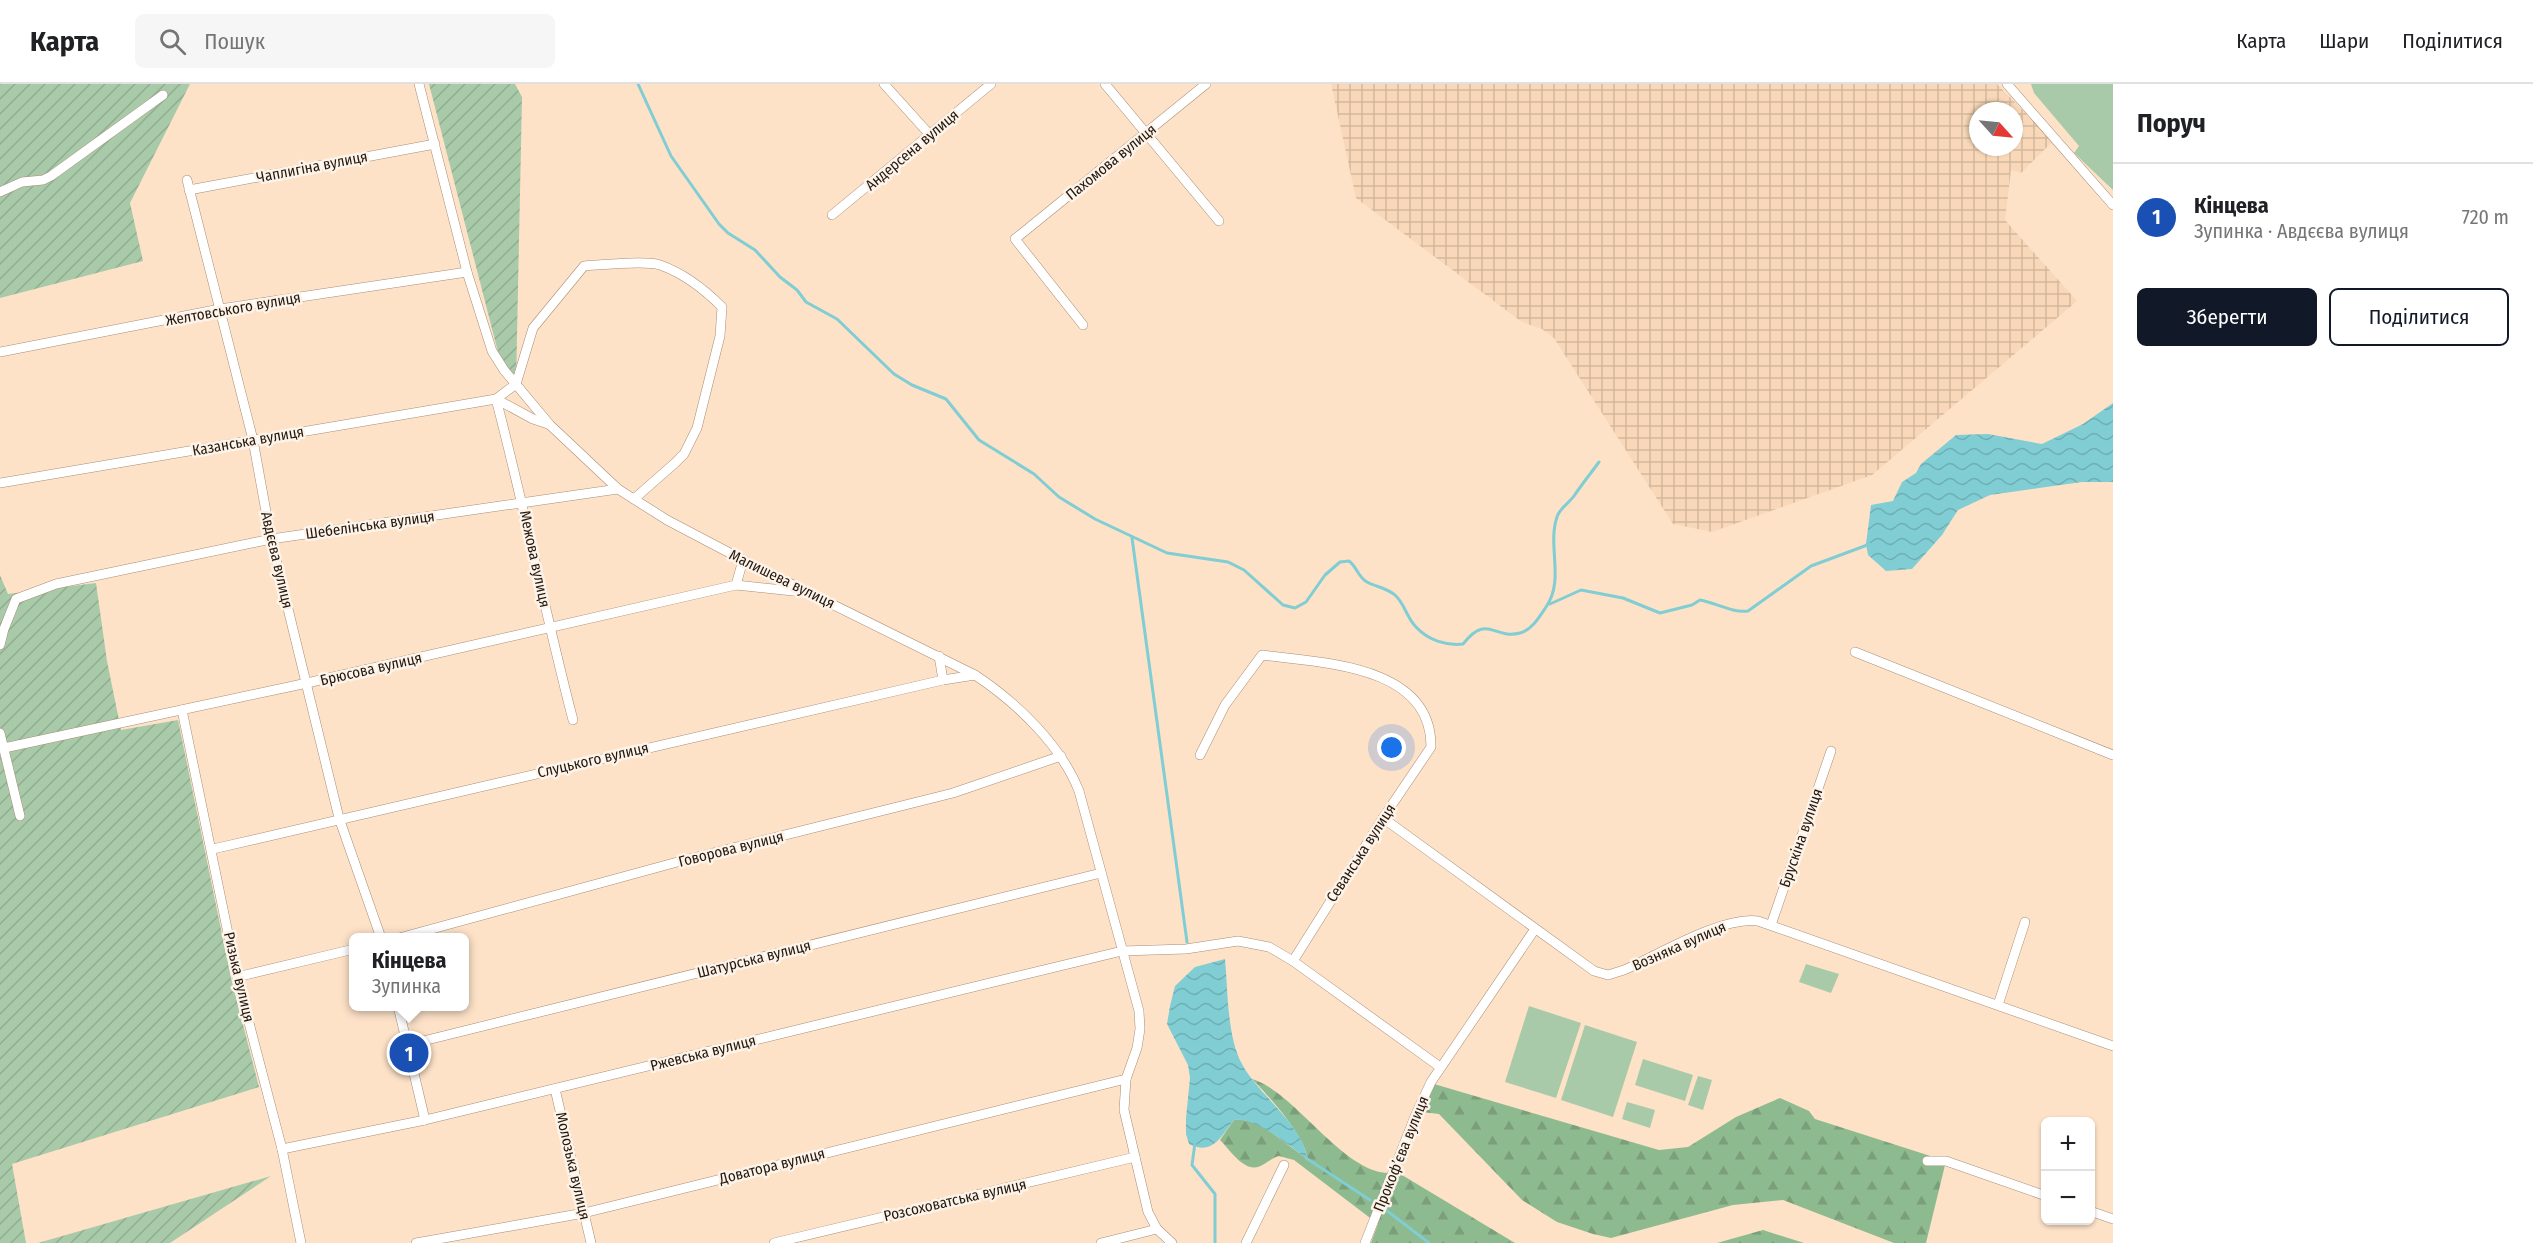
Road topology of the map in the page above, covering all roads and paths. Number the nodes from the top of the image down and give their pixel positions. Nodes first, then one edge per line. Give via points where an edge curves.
1 (419, 84) edge
2 (884, 84) edge
3 (991, 84) edge
4 (1105, 84) edge
5 (1206, 84) edge
6 (2007, 84) edge
7 (163, 95) dead end
8 (1147, 133) junction
9 (930, 135) junction
10 (435, 144) junction
11 (187, 180) dead end
12 (189, 190) junction
13 (0, 192) edge
14 (2113, 205) edge
15 (832, 215) dead end
16 (1219, 221) dead end
17 (467, 272) junction
18 (220, 309) junction
19 (1083, 326) dead end
20 (0, 352) edge
21 (516, 384) junction
22 (496, 399) junction
23 (550, 425) junction
24 (253, 440) junction
25 (0, 483) edge
26 (618, 489) junction
27 (634, 499) junction
28 (523, 503) junction
29 (271, 539) junction
30 (743, 560) junction
31 (736, 585) junction
32 (810, 593) junction
33 (549, 629) junction
34 (0, 645) edge
35 (1855, 652) dead end
36 (939, 656) junction
37 (975, 675) junction
38 (943, 680) junction
39 (306, 683) junction
40 (182, 710) junction
41 (573, 720) dead end
42 (0, 733) edge
43 (4, 748) junction
44 (1831, 751) dead end
45 (1200, 755) dead end
46 (1061, 756) junction
47 (2113, 756) edge
48 (20, 816) dead end
49 (339, 818) junction
50 (1383, 818) junction
51 (213, 849) junction
52 (1101, 873) junction
53 (2025, 922) dead end
54 (1771, 925) junction
55 (1534, 929) junction
56 (379, 933) edge
57 (417, 933) edge
58 (349, 950) edge
59 (1122, 951) junction
60 (1293, 961) junction
61 (237, 977) junction
62 (1998, 1005) junction
63 (399, 1011) edge
64 (407, 1045) junction
65 (2113, 1046) edge
66 (1440, 1067) junction
67 (1126, 1079) junction
68 (555, 1089) junction
69 (425, 1120) junction
70 (282, 1149) junction
71 (1135, 1157) junction
72 (1927, 1161) dead end
73 (1284, 1165) dead end
74 (2041, 1194) edge
75 (2095, 1212) edge
76 (584, 1213) junction
77 (2113, 1219) edge
78 (1157, 1229) junction
79 (301, 1243) edge
80 (416, 1243) edge
81 (591, 1243) edge
82 (774, 1243) edge
83 (1101, 1243) edge
84 (1172, 1243) edge
85 (1246, 1243) edge
86 (1365, 1243) edge

1 - 10 street
2 - 9 street
3 - 9 street, Андерсена вулиця
4 - 8 street
5 - 8 street, Пахомова вулиця
6 - 14 street
7 - 13 street via 51,176
8 - 16 street
8 - 19 street, Пахомова вулиця via 1015,239
9 - 15 street, Андерсена вулиця
10 - 12 street, Чаплигіна вулиця
10 - 17 street
11 - 12 street, Авдєєва вулиця
12 - 18 street, Авдєєва вулиця
17 - 18 street, Желтовського вулиця
17 - 21 street via 492,351
18 - 20 street, Желтовського вулиця
18 - 24 street, Авдєєва вулиця
21 - 22 street, Казанська вулиця
21 - 23 street, Малишева вулиця
21 - 27 street via 533,328 584,266 658,264 709,293 722,307 720,336 697,428 684,454
22 - 23 street
22 - 24 street, Казанська вулиця
22 - 28 street, Межова вулиця
23 - 26 street, Малишева вулиця
24 - 25 street, Казанська вулиця
24 - 29 street, Авдєєва вулиця
26 - 27 street, Малишева вулиця
26 - 28 street, Шебелінська вулиця
27 - 30 street, Малишева вулиця
28 - 29 street, Шебелінська вулиця
28 - 33 street, Межова вулиця
29 - 34 street, Шебелінська вулиця via 56,584 16,599
29 - 39 street, Авдєєва вулиця
30 - 31 street
30 - 32 street, Малишева вулиця
31 - 32 street, Брюсова вулиця
31 - 33 street, Брюсова вулиця
32 - 36 street, Малишева вулиця
33 - 39 street, Брюсова вулиця
33 - 41 street, Межова вулиця
35 - 47 street
36 - 37 street, Малишева вулиця
36 - 38 street
37 - 38 street, Слуцького вулиця
37 - 46 street, Малишева вулиця via 1010,700
38 - 49 street, Слуцького вулиця
39 - 40 street, Брюсова вулиця
39 - 49 street, Авдєєва вулиця
40 - 43 street, Брюсова вулиця
40 - 51 street, Ризька вулиця
42 - 43 street
43 - 48 street
44 - 54 street, Брускіна вулиця
45 - 50 street, Севанська вулиця via 1225,705 1262,655 1356,668 1387,680 1414,700 1431,734 1431,747
46 - 52 street, Малишева вулиця via 1079,791
46 - 57 street, Говорова вулиця via 953,793
49 - 51 street, Слуцького вулиця
49 - 56 street, Авдєєва вулиця
50 - 55 street, Возняка вулиця
50 - 60 street, Севанська вулиця
51 - 61 street, Ризька вулиця
52 - 59 street, Малишева вулиця
52 - 64 street, Шатурська вулиця
53 - 62 street
54 - 55 street, Возняка вулиця via 1746,920 1733,922 1608,975 1582,964
54 - 62 street, Возняка вулиця
55 - 66 street, Прокоф’єва вулиця
58 - 61 street
59 - 60 street via 1186,950 1239,941 1269,947
59 - 67 street, Малишева вулиця via 1139,1011 1140,1029
59 - 68 street, Ржевська вулиця
60 - 66 street
61 - 70 street, Ризька вулиця
62 - 65 street, Возняка вулиця
63 - 64 street
64 - 69 street
66 - 86 street, Прокоф’єва вулиця via 1416,1114
67 - 71 street, Малишева вулиця via 1124,1110
67 - 76 street, Доватора вулиця
68 - 69 street, Ржевська вулиця
68 - 76 street, Молозька вулиця
69 - 70 street, Ржевська вулиця
70 - 79 street, Ризька вулиця
71 - 78 street, Малишева вулиця via 1148,1212
71 - 82 street, Розсоховатська вулиця
72 - 74 street via 1946,1161
73 - 85 street
75 - 77 street
76 - 80 street, Доватора вулиця
76 - 81 street, Молозька вулиця
78 - 83 street
78 - 84 street

